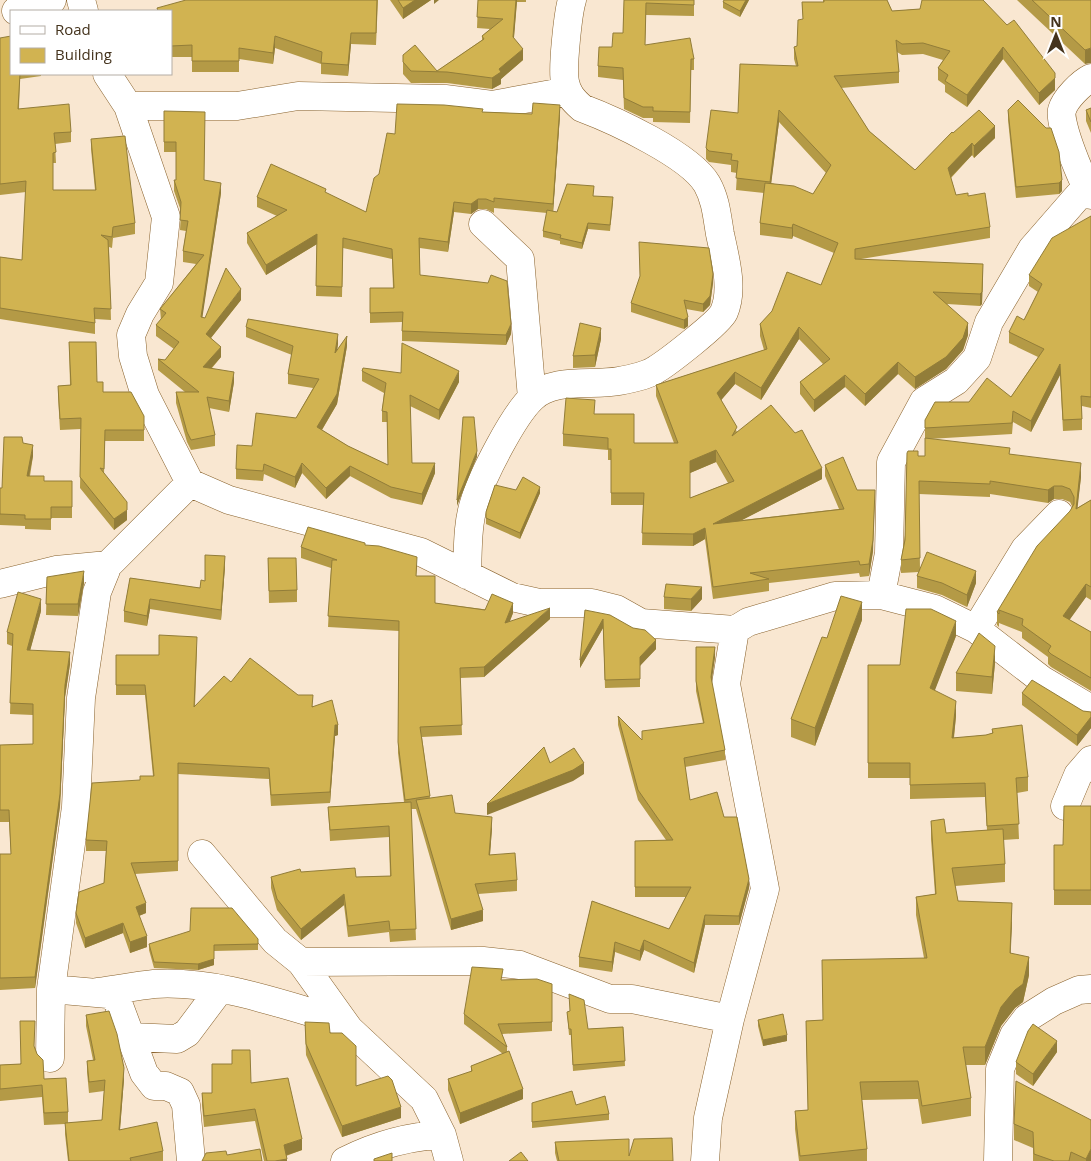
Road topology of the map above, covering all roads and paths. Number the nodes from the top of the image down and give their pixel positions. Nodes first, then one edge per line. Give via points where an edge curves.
1 (52, 0) edge
2 (572, 0) edge
3 (19, 10) edge
4 (108, 75) edge
5 (1091, 78) edge
6 (568, 91) junction
7 (128, 106) junction
8 (1089, 191) edge
9 (483, 224) dead end
10 (532, 398) junction
11 (190, 483) junction
12 (1059, 514) dead end
13 (108, 565) junction
14 (467, 575) junction
15 (0, 584) edge
16 (881, 595) junction
17 (976, 629) junction
18 (735, 630) junction
19 (1091, 709) edge
20 (1091, 760) edge
21 (1065, 806) edge
22 (202, 854) dead end
23 (301, 962) junction
24 (51, 989) junction
25 (220, 989) junction
26 (1091, 989) edge
27 (98, 992) junction
28 (730, 1019) junction
29 (344, 1022) junction
30 (131, 1037) junction
31 (50, 1058) dead end
32 (442, 1135) junction
33 (191, 1161) edge
34 (346, 1161) edge
35 (449, 1161) edge
36 (705, 1161) edge
37 (998, 1161) edge

1 - 3 street
2 - 6 street via 564,70
4 - 7 street
5 - 8 street via 1062,109 1062,119
6 - 7 street via 492,105 445,99 298,96 237,106
6 - 10 street via 582,108 654,143 690,165 706,182 714,199 729,290 724,313 709,330 654,371 619,381 542,390
7 - 11 street via 166,217 159,283 131,335 134,356 144,395
8 - 16 street via 1032,249 989,322 977,358 956,381 924,401 891,462 889,553
9 - 10 street via 520,259
10 - 14 street via 520,413 475,501
11 - 13 street
11 - 14 street via 229,500 421,552
12 - 17 street via 1025,549
13 - 15 street via 56,570
13 - 24 street via 97,592 81,698 76,808
14 - 18 street via 521,599 592,603 616,609 641,623
16 - 17 street via 935,609
16 - 18 street via 835,596 748,622
17 - 19 street via 1042,680
18 - 28 street via 726,684 765,889
20 - 21 street via 1078,775
22 - 23 street via 275,941
23 - 28 street via 484,961 520,965 610,999 632,999
23 - 29 street
24 - 27 street
24 - 31 street
25 - 27 street via 155,984
25 - 29 street
25 - 30 street via 187,1033 177,1039
26 - 37 street via 1054,1001 1026,1018 1014,1035 1000,1069
27 - 30 street via 117,1000
28 - 36 street via 708,1118
29 - 32 street via 424,1099
30 - 33 street via 144,1073 154,1086 166,1086 180,1092 186,1104
32 - 34 street via 422,1135 395,1142
32 - 35 street

